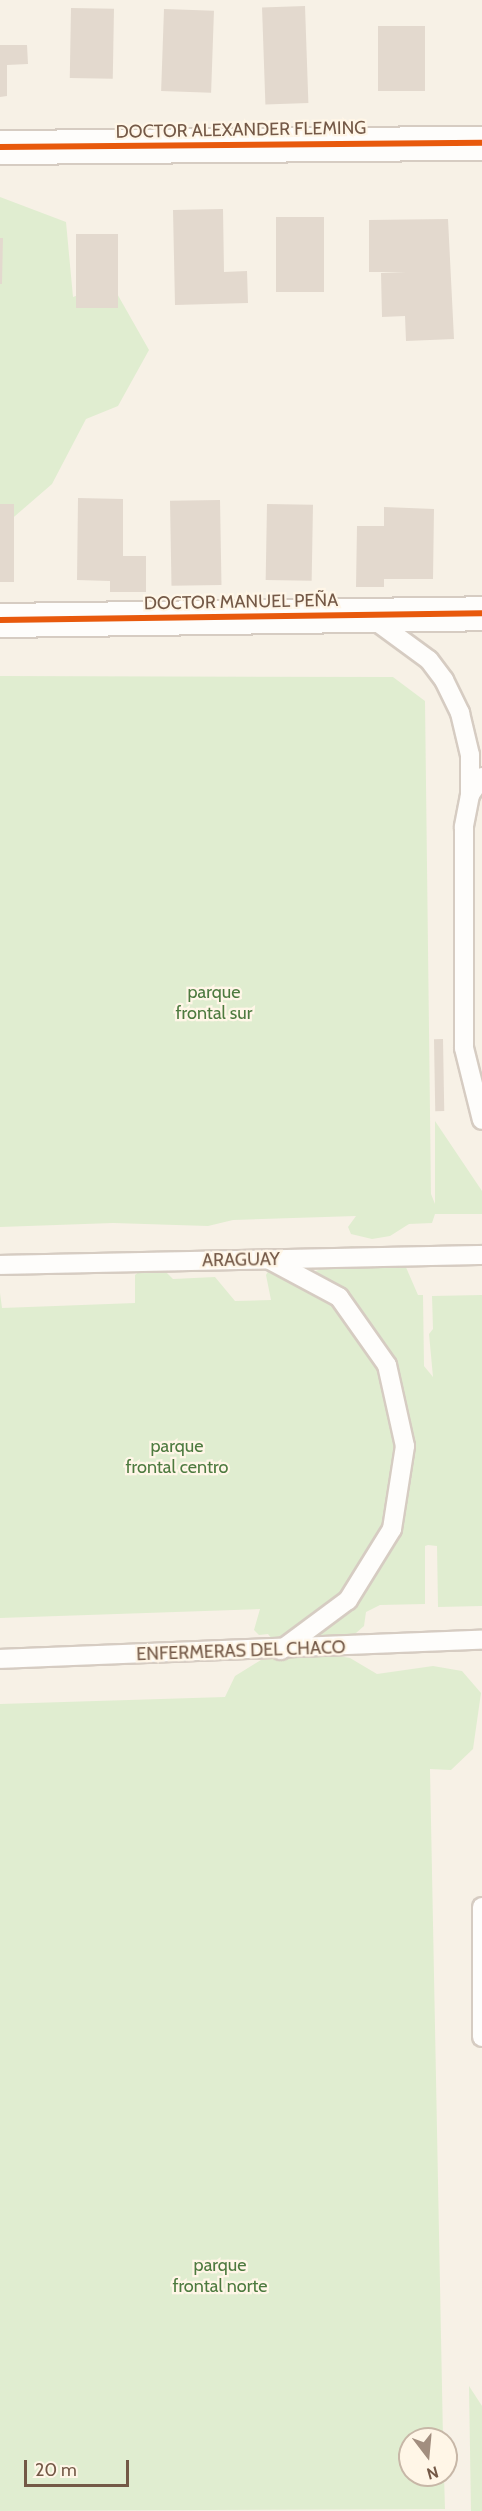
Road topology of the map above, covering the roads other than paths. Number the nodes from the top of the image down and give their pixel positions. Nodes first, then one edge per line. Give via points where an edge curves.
1 (482, 143) edge
2 (0, 147) edge
3 (482, 614) edge
4 (367, 615) junction
5 (0, 621) edge
6 (482, 777) edge
7 (470, 795) junction
8 (482, 1120) edge
9 (482, 1255) edge
10 (268, 1259) junction
11 (0, 1265) edge
12 (482, 1641) edge
13 (281, 1650) junction
14 (0, 1659) edge
15 (482, 1907) edge
16 (482, 2037) edge

1 - 2 street, DOCTOR ALEXANDER FLEMING
3 - 4 street, DOCTOR MANUEL PEÑA
4 - 5 street, DOCTOR MANUEL PEÑA
4 - 7 lane via 429,660 444,680 460,713 470,755
6 - 7 lane
7 - 8 lane via 464,827 464,1048
9 - 10 lane, ARAGUAY
10 - 11 lane, ARAGUAY
10 - 13 lane via 339,1297 387,1365 405,1446 392,1529 348,1600
12 - 13 lane, ENFERMERAS DEL CHACO
13 - 14 lane, ENFERMERAS DEL CHACO
15 - 16 lane

